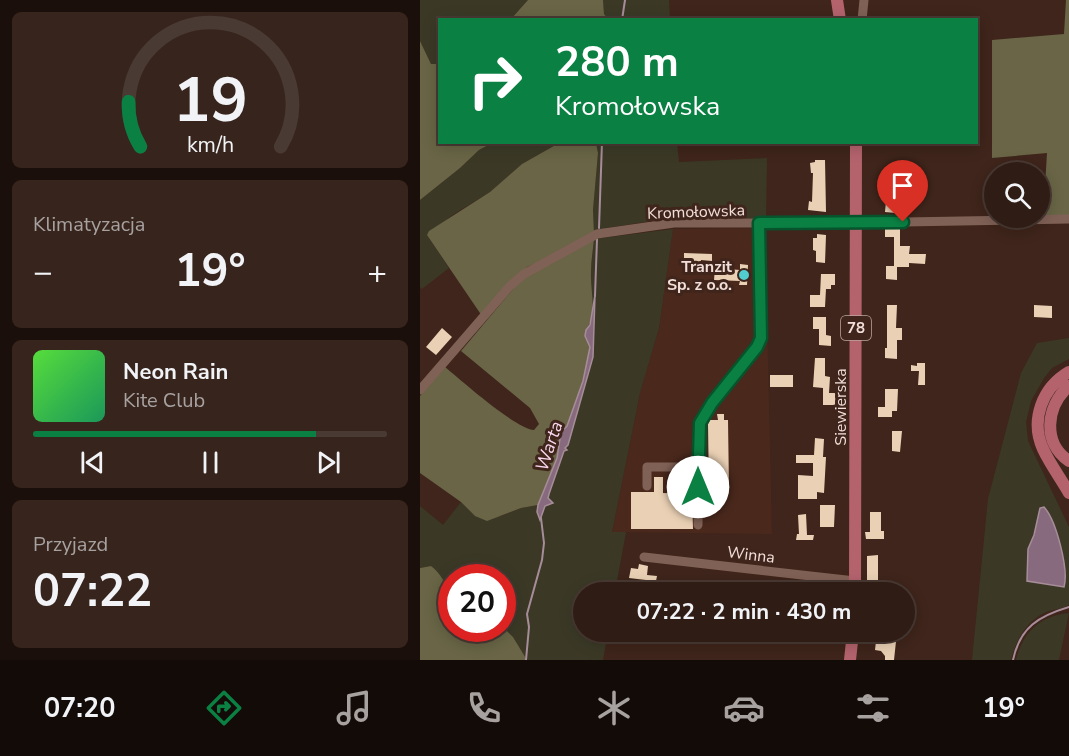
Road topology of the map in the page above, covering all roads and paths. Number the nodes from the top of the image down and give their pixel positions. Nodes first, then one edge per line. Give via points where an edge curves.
1 (837, 0) edge
2 (864, 0) edge
3 (840, 18) edge
4 (862, 18) edge
5 (856, 144) edge
6 (1069, 219) edge
7 (857, 222) junction
8 (759, 223) junction
9 (1069, 372) edge
10 (1069, 386) edge
11 (420, 390) edge
12 (1069, 461) edge
13 (686, 467) junction
14 (698, 467) junction
15 (647, 486) dead end
16 (686, 488) dead end
17 (1069, 494) edge
18 (698, 525) dead end
19 (644, 557) dead end
20 (820, 582) edge
21 (855, 582) edge
22 (852, 642) edge
23 (850, 660) edge

1 - 3 main road
2 - 4 street
5 - 7 main road, Siewierska / 78
6 - 7 street
7 - 8 street, Kromołowska
7 - 21 main road, Siewierska / 78
8 - 11 street, Kromołowska via 674,224 597,234 524,274 510,286
8 - 14 street via 760,341 703,417
9 - 17 main road via 1044,397 1038,423 1044,450
10 - 12 main road via 1054,404 1050,429 1058,451
13 - 14 street
13 - 15 street via 647,467
13 - 16 street
14 - 18 street
19 - 20 street, Winna
22 - 23 main road

